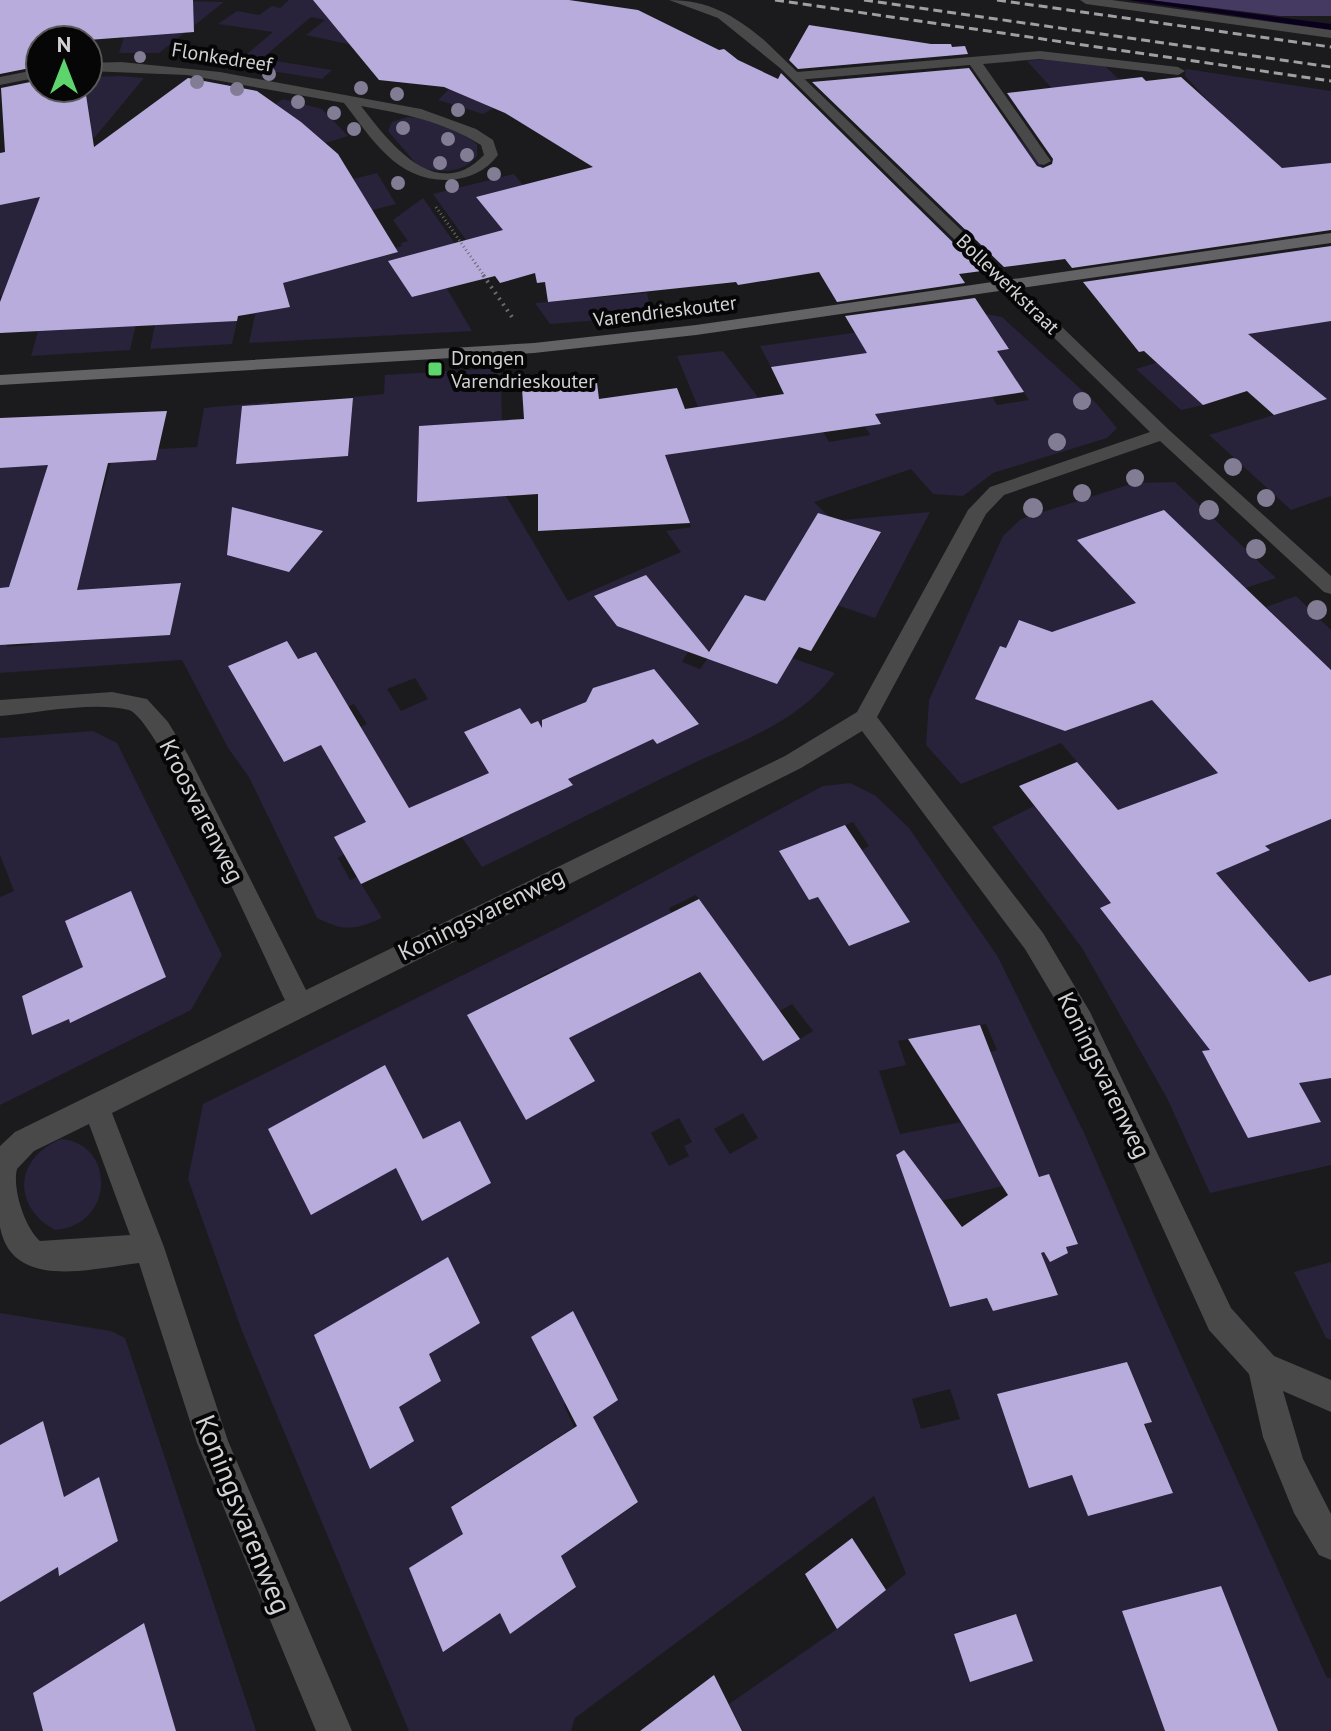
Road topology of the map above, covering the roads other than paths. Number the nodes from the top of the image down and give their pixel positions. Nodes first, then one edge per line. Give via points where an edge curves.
1 (675, 0) edge
2 (1086, 0) edge
3 (1331, 34) edge
4 (974, 61) junction
5 (104, 67) edge
6 (1178, 71) dead end
7 (24, 76) edge
8 (797, 76) junction
9 (0, 81) edge
10 (349, 100) junction
11 (1044, 161) dead end
12 (1331, 238) edge
13 (1010, 286) junction
14 (0, 380) edge
15 (1163, 434) junction
16 (1331, 587) edge
17 (0, 708) edge
18 (865, 718) junction
19 (300, 1004) junction
20 (96, 1107) junction
21 (149, 1247) junction
22 (1263, 1367) junction
23 (1331, 1396) edge
24 (1331, 1543) edge
25 (334, 1731) edge

1 - 8 street, Bollewerkstraat via 730,17
2 - 3 street
4 - 6 street via 1040,55
4 - 8 street
4 - 11 street
5 - 10 street, Flonkedreef via 158,67
7 - 9 street
8 - 13 street, Bollewerkstraat
10 - 10 street, Flonkedreef via 409,170 431,177 467,173 491,155 488,143 437,116
12 - 13 street, Varendrieskouter
13 - 14 street, Varendrieskouter via 534,348
13 - 15 street, Bollewerkstraat
15 - 16 street, Bollewerkstraat
15 - 18 street via 997,491 978,510
17 - 19 street, Kroosvarenweg via 97,700 139,705 177,755
18 - 19 street, Koningsvarenweg via 793,762
18 - 22 street, Koningsvarenweg via 1034,941 1081,1020 1220,1319
19 - 20 street, Koningsvarenweg
20 - 21 street, Koningsvarenweg
20 - 21 street, Koningsvarenweg via 18,1144 5,1158 2,1184 19,1242 38,1255 58,1256
21 - 25 street, Koningsvarenweg via 213,1443
22 - 23 street, Koningsvarenweg
22 - 24 street via 1273,1426 1302,1496

